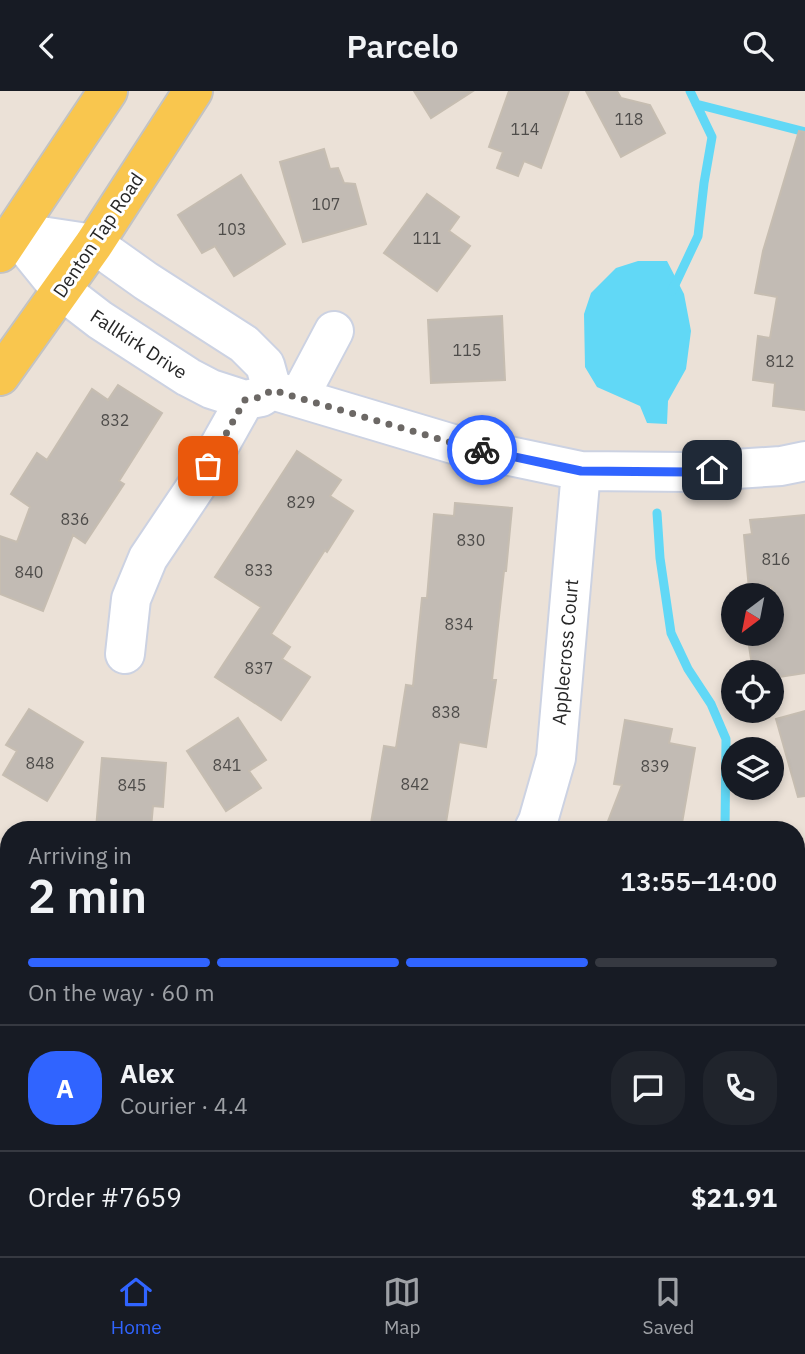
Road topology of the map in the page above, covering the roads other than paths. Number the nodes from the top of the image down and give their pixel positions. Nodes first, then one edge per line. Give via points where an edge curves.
1 (108, 91) edge
2 (193, 91) edge
3 (7, 242) edge
4 (94, 244) junction
5 (61, 290) junction
6 (334, 331) dead end
7 (0, 376) edge
8 (272, 396) junction
9 (805, 461) edge
10 (581, 471) junction
11 (125, 654) dead end
12 (538, 821) edge

1 - 3 main road
2 - 4 main road, Denton Tap Road
3 - 4 street
3 - 5 street, Fallkirk Drive
4 - 5 main road, Denton Tap Road
4 - 8 street via 244,344 265,365
5 - 7 main road, Denton Tap Road
5 - 8 street, Fallkirk Drive via 100,320 211,389
6 - 8 street
8 - 10 street, Fallkirk Drive
8 - 11 street via 199,482 148,558 131,599
9 - 10 street, Fallkirk Drive via 689,472
10 - 12 street, Applecross Court via 556,758

